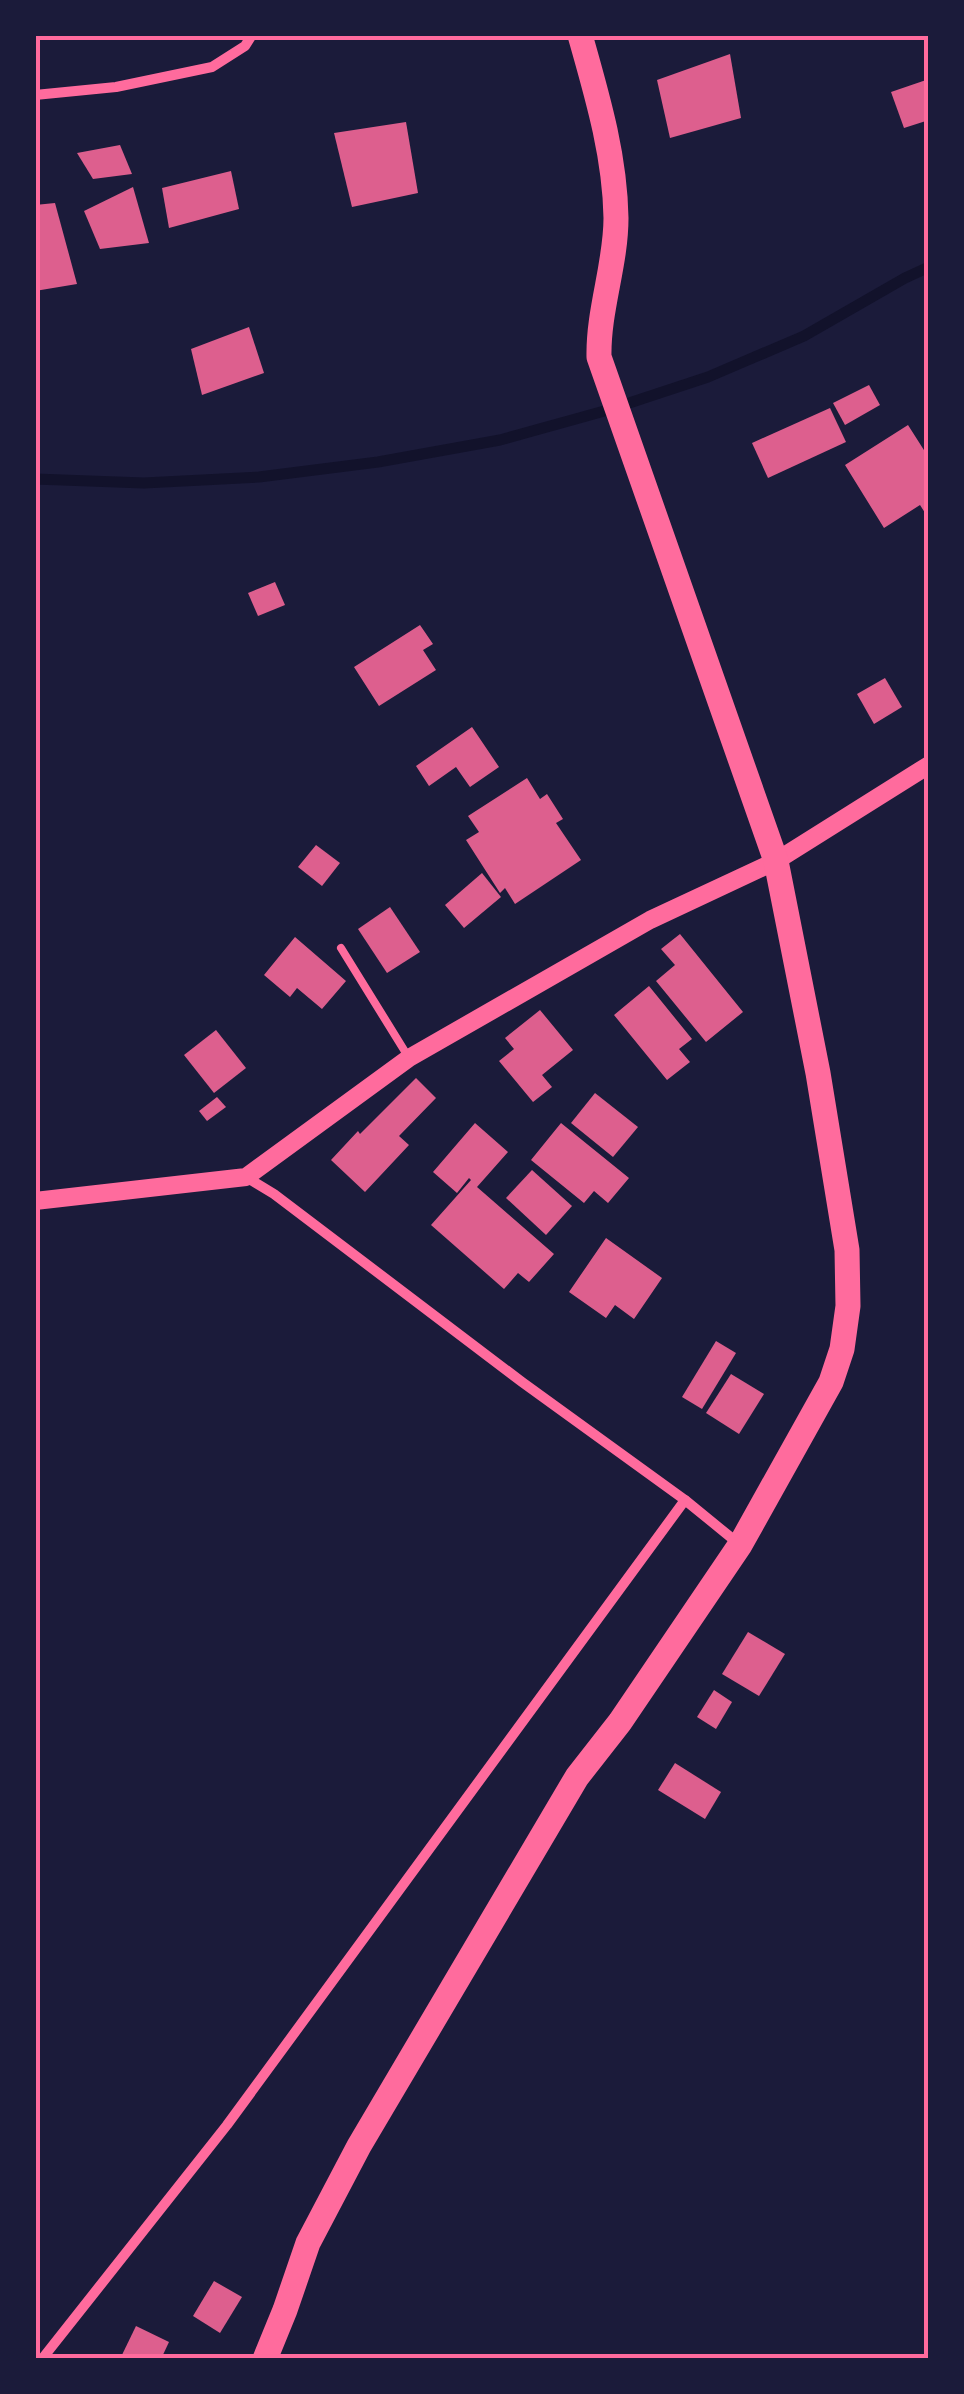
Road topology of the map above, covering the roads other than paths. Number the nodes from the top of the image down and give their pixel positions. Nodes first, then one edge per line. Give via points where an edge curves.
1 (252, 35) edge
2 (580, 35) edge
3 (35, 94) edge
4 (929, 765) edge
5 (776, 862) junction
6 (341, 948) dead end
7 (409, 1058) junction
8 (246, 1177) junction
9 (35, 1201) edge
10 (684, 1500) junction
11 (740, 1545) junction
12 (42, 2359) edge
13 (265, 2359) edge

1 - 3 street via 212,67
2 - 5 main road via 602,110 616,218 599,357
4 - 5 street
5 - 7 street via 650,920
5 - 11 main road via 847,1250 848,1306 831,1382
6 - 7 lane
7 - 8 street
8 - 9 street
8 - 10 street
10 - 11 street
10 - 12 street via 227,2125
11 - 13 main road via 577,1777 448,1993 308,2243

